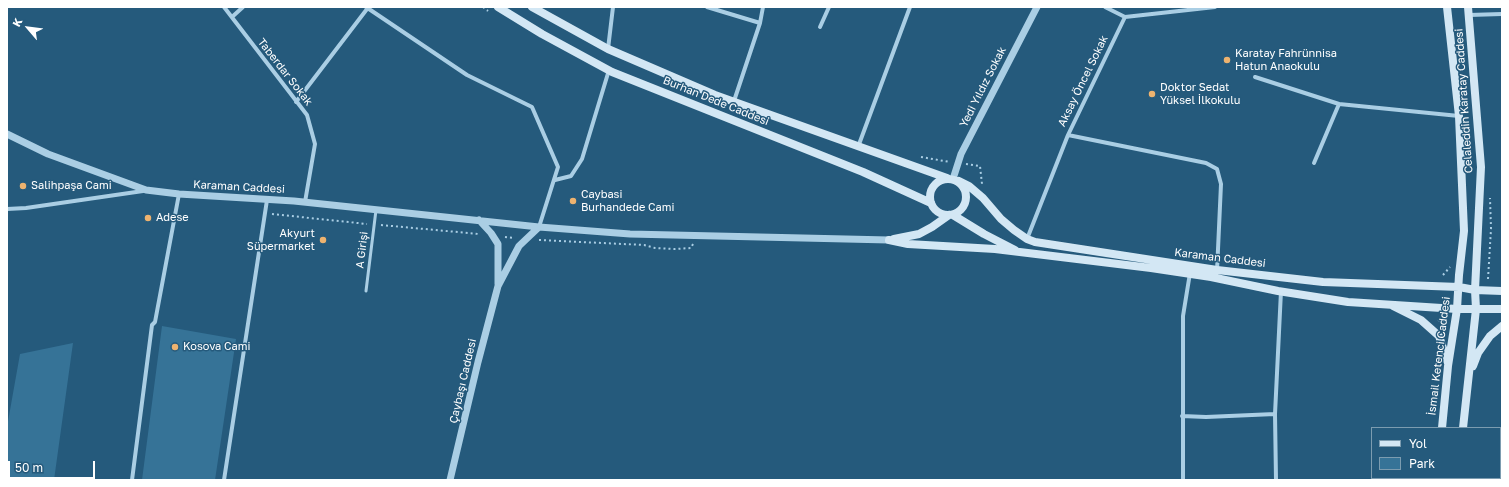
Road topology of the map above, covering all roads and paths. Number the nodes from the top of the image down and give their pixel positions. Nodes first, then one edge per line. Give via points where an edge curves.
1 (224, 7) edge
2 (243, 7) edge
3 (498, 7) edge
4 (532, 7) edge
5 (613, 7) edge
6 (707, 7) edge
7 (763, 7) edge
8 (829, 7) edge
9 (910, 7) edge
10 (1037, 7) edge
11 (1105, 7) edge
12 (1215, 7) edge
13 (1447, 7) edge
14 (367, 8) edge
15 (1468, 11) edge
16 (1502, 14) edge
17 (1124, 16) junction
18 (232, 17) junction
19 (760, 23) junction
20 (820, 27) dead end
21 (608, 49) junction
22 (609, 70) junction
23 (1255, 77) dead end
24 (734, 101) junction
25 (296, 102) junction
26 (1339, 104) junction
27 (1459, 116) junction
28 (7, 134) edge
29 (1068, 135) junction
30 (858, 147) junction
31 (917, 157) dead end
32 (958, 163) junction
33 (1314, 163) dead end
34 (555, 180) junction
35 (953, 180) junction
36 (984, 188) dead end
37 (146, 190) junction
38 (179, 194) junction
39 (267, 200) junction
40 (306, 202) junction
41 (931, 203) junction
42 (7, 209) edge
43 (376, 210) junction
44 (951, 215) junction
45 (480, 220) junction
46 (539, 227) junction
47 (1027, 239) junction
48 (889, 240) junction
49 (1025, 253) junction
50 (1191, 270) junction
51 (1216, 274) junction
52 (498, 286) junction
53 (1459, 287) junction
54 (1475, 290) junction
55 (1281, 291) junction
56 (1502, 291) edge
57 (366, 292) dead end
58 (1390, 305) junction
59 (1457, 309) junction
60 (1476, 309) junction
61 (1502, 309) edge
62 (1502, 326) edge
63 (1448, 366) junction
64 (1468, 380) junction
65 (1275, 414) junction
66 (1182, 416) junction
67 (1442, 427) edge
68 (1463, 427) edge
69 (132, 480) edge
70 (224, 480) edge
71 (450, 480) edge
72 (1183, 480) edge
73 (1276, 480) edge

1 - 18 street, Taberdar Sokak
2 - 18 street
3 - 22 main road, Burhan Dede Caddesi
4 - 21 main road, Burhan Dede Caddesi
5 - 21 street
6 - 19 street
7 - 19 street
8 - 20 street
9 - 30 street
10 - 32 street, Yedi Yıldız Sokak
11 - 17 street
12 - 17 street
13 - 27 main road, Celaleddin Karatay Caddesi
14 - 25 street
14 - 34 street via 467,75 532,107 558,167
15 - 16 street
15 - 54 main road, Celaleddin Karatay Caddesi via 1481,167
17 - 29 street, Aksay Öncel Sokak
18 - 25 street, Taberdar Sokak
19 - 24 street
21 - 24 main road, Burhan Dede Caddesi
22 - 34 street via 582,159 571,176
22 - 41 main road, Burhan Dede Caddesi via 863,172
23 - 26 street
24 - 30 main road, Burhan Dede Caddesi
25 - 40 street, Taberdar Sokak via 307,115 315,144
26 - 27 street
26 - 33 street
27 - 53 main road, Celaleddin Karatay Caddesi via 1464,231
28 - 37 street, Karaman Caddesi via 48,154
29 - 47 street, Aksay Öncel Sokak
29 - 51 street via 1206,163 1217,169 1221,184
30 - 35 main road, Burhan Dede Caddesi
31 - 32 path
32 - 35 street, Yedi Yıldız Sokak
32 - 36 path via 980,166 981,183
34 - 46 street
35 - 41 main road via 936,183 932,188
35 - 44 main road via 963,186 967,197 962,209
35 - 47 main road, Karaman Caddesi via 969,186 1001,219
37 - 38 street, Karaman Caddesi
37 - 42 street
38 - 39 street, Karaman Caddesi
38 - 69 street via 155,322 152,325
39 - 40 street, Karaman Caddesi
39 - 70 street
40 - 43 street, Karaman Caddesi
41 - 44 main road via 937,212
43 - 45 street, Karaman Caddesi
43 - 57 lane, A Girişi
44 - 48 main road via 919,234
44 - 49 main road, Karaman Caddesi
45 - 46 street, Karaman Caddesi
45 - 52 street via 498,244
46 - 48 street, Karaman Caddesi via 630,234
46 - 52 street via 519,246
47 - 50 main road, Karaman Caddesi
48 - 49 main road, Karaman Caddesi via 908,244
49 - 50 main road, Karaman Caddesi via 1151,268
50 - 51 main road, Karaman Caddesi
50 - 66 street via 1183,316
51 - 53 main road, Karaman Caddesi via 1323,282
51 - 55 main road, Karaman Caddesi
52 - 71 street, Çaybaşı Caddesi
53 - 54 main road, Karaman Caddesi
53 - 59 main road, İsmail Ketenci Caddesi
54 - 56 main road, Karaman Caddesi
54 - 60 main road
55 - 58 main road, Karaman Caddesi via 1348,302
55 - 65 street
58 - 59 main road, Karaman Caddesi
58 - 63 main road via 1421,320 1439,336
59 - 60 main road, Karaman Caddesi
59 - 63 main road, İsmail Ketenci Caddesi
60 - 61 main road, Karaman Caddesi
60 - 64 main road
62 - 64 main road via 1490,336 1478,353
63 - 67 main road, İsmail Ketenci Caddesi
64 - 68 main road
65 - 66 street
65 - 73 street
66 - 72 street

